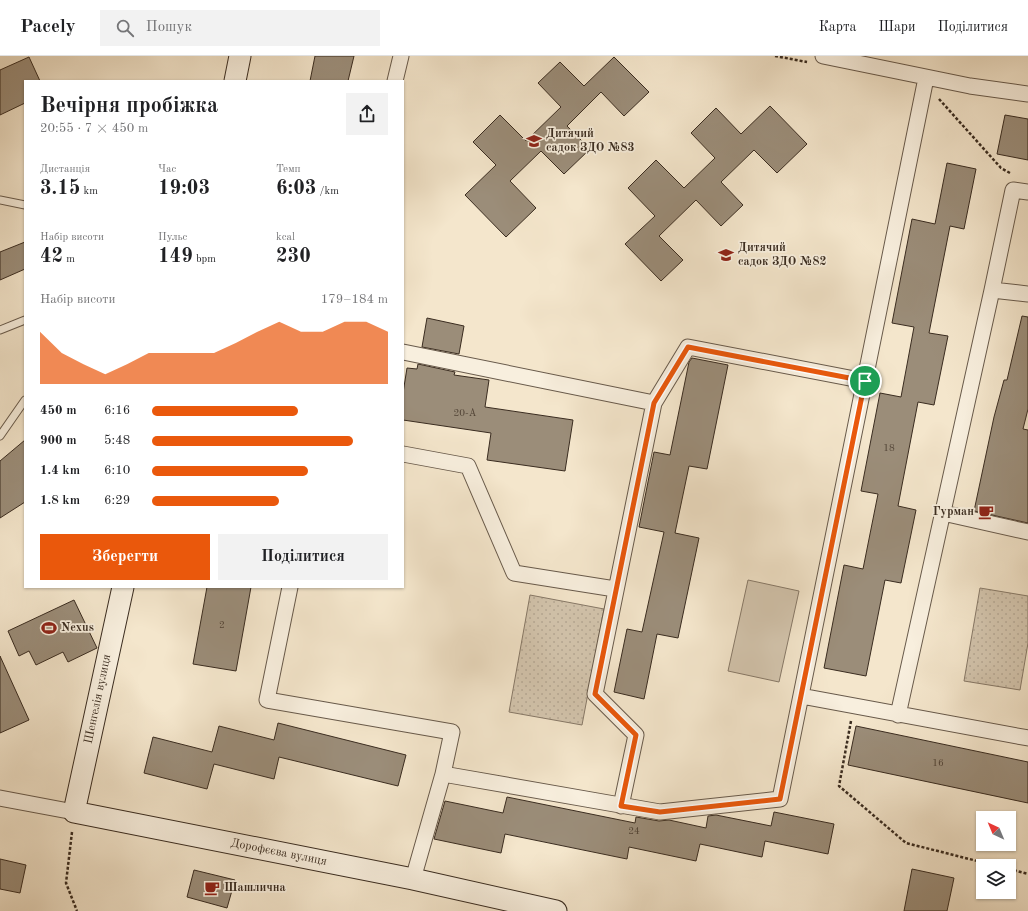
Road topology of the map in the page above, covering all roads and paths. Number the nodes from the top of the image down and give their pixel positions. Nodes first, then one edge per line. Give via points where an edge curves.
1 (240, 56) edge
2 (400, 56) edge
3 (823, 56) edge
4 (235, 80) edge
5 (395, 80) edge
6 (926, 81) junction
7 (1028, 94) edge
8 (1014, 176) dead end
9 (1028, 192) edge
10 (0, 200) edge
11 (24, 205) edge
12 (992, 290) junction
13 (1028, 294) edge
14 (24, 320) edge
15 (0, 330) edge
16 (404, 352) edge
17 (865, 381) junction
18 (24, 401) edge
19 (654, 403) junction
20 (0, 436) edge
21 (404, 454) edge
22 (943, 513) junction
23 (1028, 532) edge
24 (123, 588) edge
25 (290, 588) edge
26 (616, 589) junction
27 (801, 696) junction
28 (898, 715) junction
29 (851, 718) dead end
30 (1028, 738) edge
31 (443, 774) junction
32 (0, 798) edge
33 (621, 806) junction
34 (74, 812) junction
35 (976, 861) edge
36 (1016, 871) edge
37 (1028, 874) edge
38 (412, 879) junction
39 (77, 911) edge
40 (556, 911) edge

1 - 4 street
2 - 5 street
3 - 6 street
6 - 7 street
6 - 8 path via 1001,168
6 - 17 street
9 - 12 street via 1012,190
10 - 11 lane
12 - 13 street
12 - 22 street
14 - 15 lane
16 - 19 street
17 - 19 street via 688,347
17 - 27 street
18 - 20 lane
19 - 26 street
21 - 26 street via 468,466 514,573
22 - 23 street
22 - 28 street
24 - 34 street, Шенгелія вулиця
25 - 31 street via 267,700 452,732
26 - 33 street via 595,694 636,735
27 - 28 street
27 - 33 street via 780,799 660,812
28 - 30 street
29 - 35 path via 839,786 906,843
31 - 33 street
31 - 38 street
32 - 34 street, Дорофєєва вулиця
34 - 38 street, Дорофєєва вулиця
34 - 39 path via 66,883
36 - 37 path
38 - 40 street, Дорофєєва вулиця

